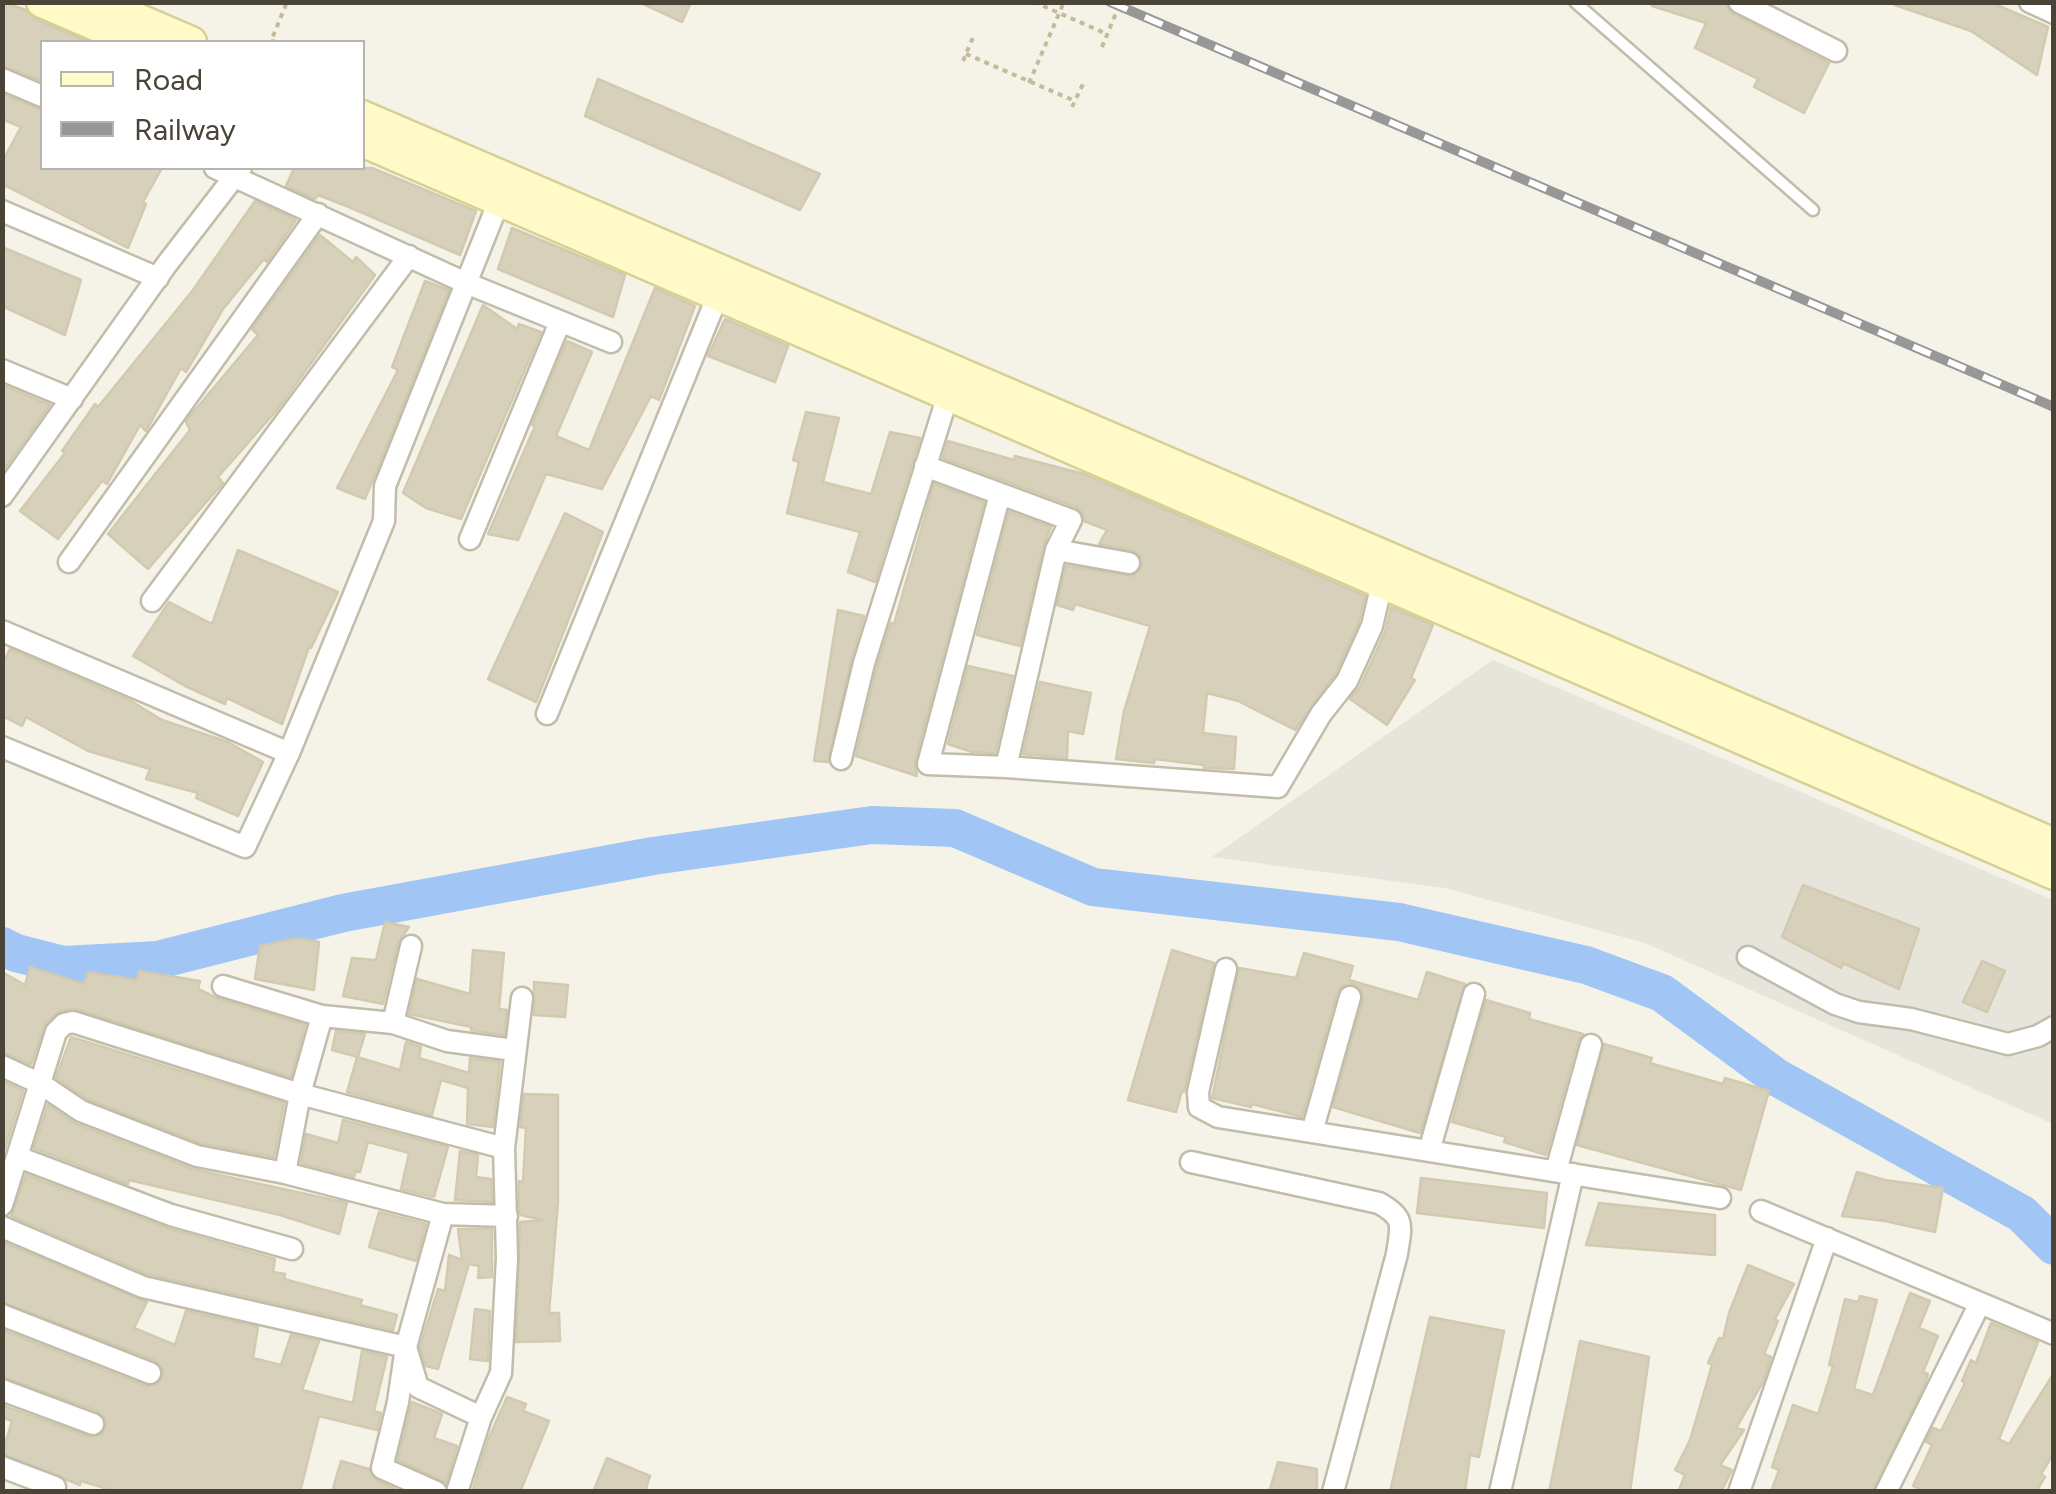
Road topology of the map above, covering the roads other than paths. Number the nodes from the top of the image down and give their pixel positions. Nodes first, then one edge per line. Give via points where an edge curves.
1 (42, 2) edge
2 (98, 2) edge
3 (1575, 2) edge
4 (1740, 2) edge
5 (2030, 2) edge
6 (2054, 12) edge
7 (130, 40) edge
8 (187, 40) edge
9 (1836, 50) dead end
10 (2, 79) edge
11 (40, 95) edge
12 (365, 117) edge
13 (365, 142) edge
14 (238, 172) edge
15 (500, 201) junction
16 (1814, 210) dead end
17 (2, 211) edge
18 (318, 214) junction
19 (409, 256) junction
20 (158, 278) junction
21 (466, 283) junction
22 (718, 295) junction
23 (560, 322) junction
24 (611, 342) dead end
25 (2, 370) edge
26 (948, 395) junction
27 (72, 399) junction
28 (924, 466) junction
29 (3, 494) edge
30 (1000, 494) junction
31 (470, 539) dead end
32 (1056, 550) junction
33 (70, 562) dead end
34 (1129, 563) dead end
35 (1382, 584) junction
36 (152, 601) dead end
37 (2, 631) edge
38 (547, 714) dead end
39 (2, 747) edge
40 (288, 753) junction
41 (841, 759) dead end
42 (1006, 767) junction
43 (2054, 844) edge
44 (2054, 874) edge
45 (411, 946) dead end
46 (1748, 958) dead end
47 (1226, 969) dead end
48 (224, 986) dead end
49 (1474, 994) dead end
50 (1350, 996) dead end
51 (522, 998) dead end
52 (322, 1016) junction
53 (393, 1023) junction
54 (2054, 1027) edge
55 (1592, 1046) dead end
56 (514, 1050) junction
57 (2, 1066) edge
58 (41, 1084) junction
59 (300, 1094) junction
60 (1312, 1132) junction
61 (504, 1148) junction
62 (1428, 1151) junction
63 (18, 1158) junction
64 (1191, 1162) dead end
65 (284, 1172) junction
66 (1565, 1173) junction
67 (1720, 1198) dead end
68 (2, 1205) edge
69 (1761, 1210) dead end
70 (443, 1214) junction
71 (507, 1216) junction
72 (2, 1227) edge
73 (1827, 1238) junction
74 (292, 1249) dead end
75 (1980, 1303) junction
76 (2, 1316) edge
77 (2054, 1334) edge
78 (406, 1347) junction
79 (150, 1372) dead end
80 (2, 1390) edge
81 (480, 1417) junction
82 (93, 1424) dead end
83 (2, 1467) edge
84 (58, 1490) edge
85 (436, 1492) edge
86 (457, 1492) edge
87 (1332, 1492) edge
88 (1500, 1492) edge
89 (1739, 1492) edge
90 (1886, 1492) edge

1 - 7 street
2 - 8 street
3 - 16 lane
4 - 9 street
5 - 6 street
10 - 11 street
12 - 43 street
13 - 15 street
14 - 18 street
14 - 20 street
15 - 21 street
15 - 22 street
17 - 20 street
18 - 19 street
18 - 33 street
19 - 21 street
19 - 36 street
20 - 27 street
21 - 23 street
21 - 40 street via 385,486 384,521
22 - 26 street
22 - 38 street
23 - 24 street
23 - 31 street
25 - 27 street
26 - 28 street
26 - 35 street
27 - 29 street
28 - 30 street
28 - 41 street
30 - 32 street via 1071,520
30 - 42 street via 928,764
32 - 34 street
32 - 42 street
35 - 42 street via 1347,681 1278,786
35 - 44 street
37 - 40 street
39 - 40 street via 245,847
45 - 53 street
46 - 54 street via 1859,1012 2008,1044
47 - 60 street via 1199,1107 1218,1117
48 - 52 street
49 - 62 street
50 - 60 street
51 - 56 street
52 - 53 street
52 - 59 street
53 - 56 street via 447,1041
55 - 66 street
56 - 61 street
57 - 58 street
58 - 59 street via 56,1032 73,1022
58 - 63 street
58 - 65 street via 82,1111 196,1156
59 - 61 street
59 - 65 street
60 - 62 street
61 - 71 street
62 - 66 street
63 - 68 street
63 - 74 street via 171,1215
64 - 87 street via 1380,1202 1396,1212 1397,1254
65 - 70 street
66 - 67 street
66 - 88 street
69 - 73 street
70 - 71 street
70 - 78 street
71 - 81 street via 501,1373
72 - 78 street via 143,1286
73 - 75 street
73 - 89 street
75 - 77 street
75 - 90 street
76 - 79 street
78 - 81 street via 418,1387
78 - 85 street via 382,1468
80 - 82 street
81 - 86 street
83 - 84 street

